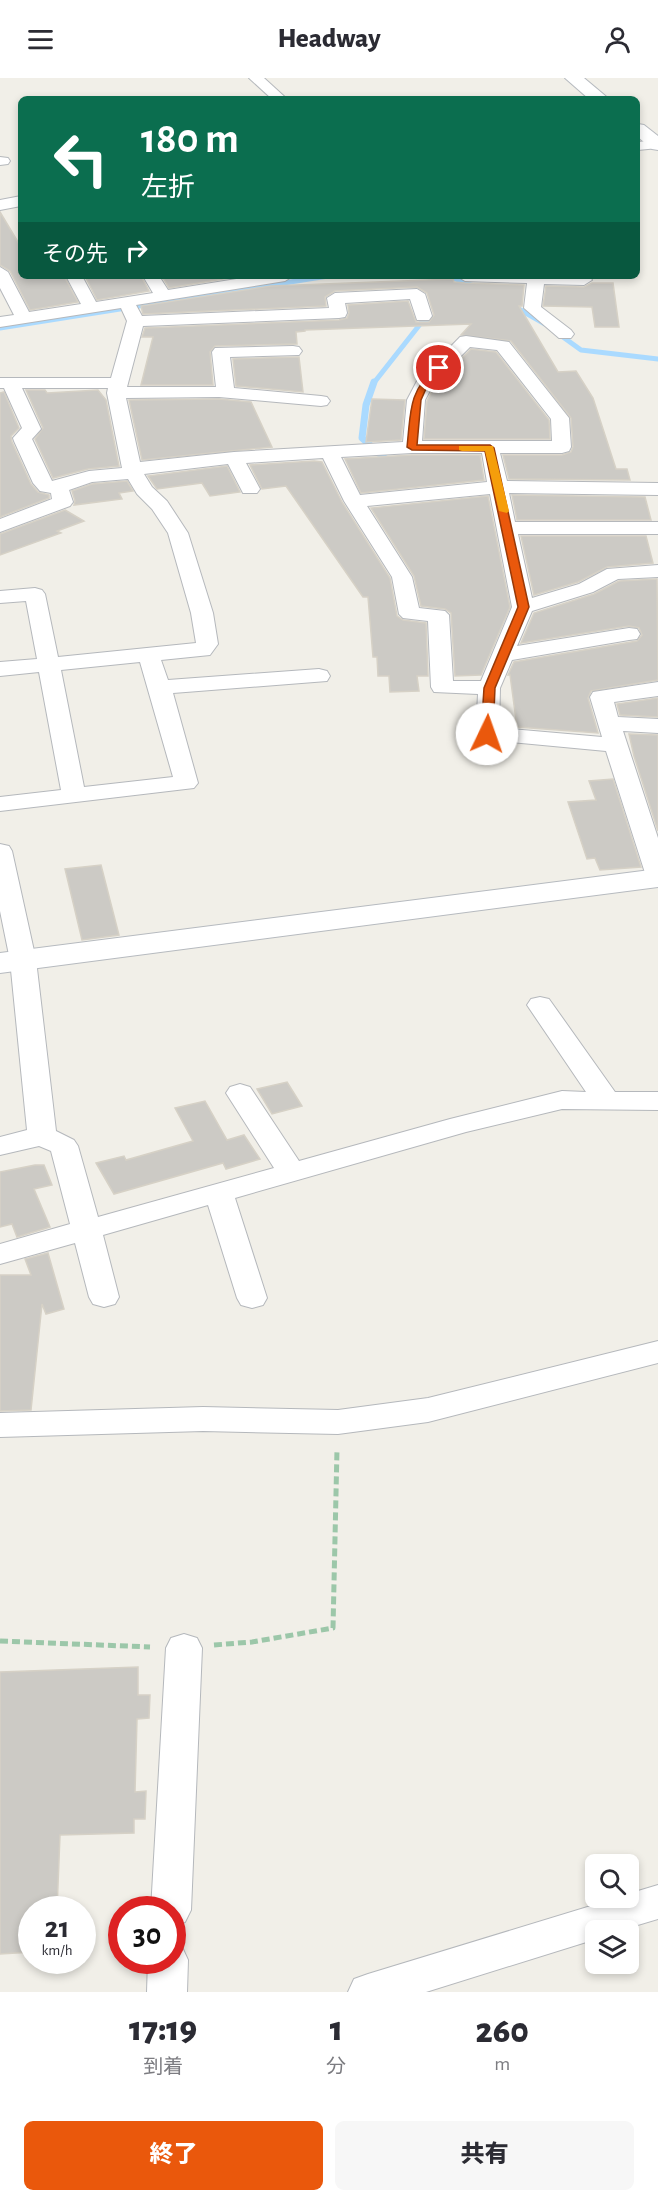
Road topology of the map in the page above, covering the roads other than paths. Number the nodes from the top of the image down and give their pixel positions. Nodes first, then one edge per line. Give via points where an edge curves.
1 (256, 78) edge
2 (573, 78) edge
3 (277, 96) edge
4 (596, 96) edge
5 (640, 130) edge
6 (658, 144) edge
7 (640, 146) edge
8 (18, 202) edge
9 (0, 205) edge
10 (0, 272) edge
11 (76, 279) edge
12 (153, 279) edge
13 (535, 279) edge
14 (568, 279) edge
15 (583, 279) edge
16 (230, 280) edge
17 (163, 296) junction
18 (91, 307) junction
19 (130, 310) junction
20 (423, 316) dead end
21 (24, 318) junction
22 (0, 321) edge
23 (565, 334) dead end
24 (293, 351) dead end
25 (5, 383) edge
26 (118, 388) junction
27 (226, 392) junction
28 (321, 401) dead end
29 (23, 441) junction
30 (0, 444) edge
31 (412, 447) junction
32 (490, 448) junction
33 (329, 452) junction
34 (234, 458) junction
35 (134, 471) junction
36 (59, 487) junction
37 (498, 487) junction
38 (250, 489) dead end
39 (658, 489) edge
40 (354, 501) junction
41 (0, 526) edge
42 (508, 528) junction
43 (658, 528) edge
44 (656, 565) edge
45 (0, 597) edge
46 (523, 607) junction
47 (629, 634) dead end
48 (503, 655) junction
49 (149, 657) junction
50 (50, 666) junction
51 (0, 669) edge
52 (319, 676) dead end
53 (160, 687) junction
54 (489, 688) junction
55 (658, 689) edge
56 (608, 723) junction
57 (658, 726) edge
58 (616, 745) junction
59 (74, 796) junction
60 (0, 804) edge
61 (0, 851) edge
62 (658, 877) edge
63 (12, 962) edge
64 (540, 1005) dead end
65 (240, 1093) dead end
66 (607, 1101) junction
67 (658, 1101) edge
68 (42, 1136) junction
69 (0, 1146) edge
70 (291, 1171) junction
71 (219, 1194) junction
72 (86, 1231) junction
73 (0, 1254) edge
74 (104, 1297) dead end
75 (252, 1298) dead end
76 (658, 1352) edge
77 (0, 1425) edge
78 (184, 1648) road end
79 (172, 1896) edge
80 (658, 1902) edge
81 (167, 1974) edge
82 (166, 1992) edge
83 (368, 1992) edge

1 - 3 street
2 - 4 street
5 - 6 street
6 - 7 street
8 - 9 street
10 - 21 street
11 - 18 street
12 - 17 street
13 - 23 street via 532,308
14 - 15 street
16 - 17 street
17 - 19 street
18 - 19 street
18 - 21 street
19 - 20 street via 339,313 335,297 417,294
19 - 26 street
21 - 22 street
24 - 27 street via 221,352
25 - 26 street
25 - 29 street via 32,429
26 - 27 street
26 - 35 street
27 - 28 street
29 - 30 street
29 - 36 street via 43,483
31 - 32 street
31 - 32 street via 416,400 426,381 466,341 503,346 560,418 562,447
31 - 33 street
32 - 37 street
33 - 34 street
33 - 40 street
34 - 35 street
34 - 38 street
35 - 36 street via 89,477
35 - 49 street via 178,533 202,613 207,645 202,650
36 - 41 street via 63,502
37 - 39 street
37 - 40 street
37 - 42 street
40 - 54 street via 402,577 410,614 438,615 442,687
42 - 43 street
42 - 46 street
44 - 46 street via 614,573 586,588
45 - 50 street via 35,594
46 - 48 street
47 - 48 street
48 - 54 street
49 - 50 street
49 - 53 street
50 - 51 street
50 - 59 street
52 - 53 street
53 - 59 street via 186,783
54 - 58 street via 487,734
55 - 56 street via 601,697
56 - 57 street
56 - 58 street
58 - 62 street
59 - 60 street
61 - 63 street
62 - 63 street
63 - 68 street
64 - 66 street
65 - 70 street
66 - 67 street
66 - 70 street via 562,1100
68 - 69 street
68 - 72 street via 64,1146
70 - 71 street
71 - 72 street
71 - 75 street
72 - 73 street
72 - 74 street
76 - 77 street via 428,1410 338,1422 203,1419
78 - 79 street
80 - 83 street
81 - 82 street

